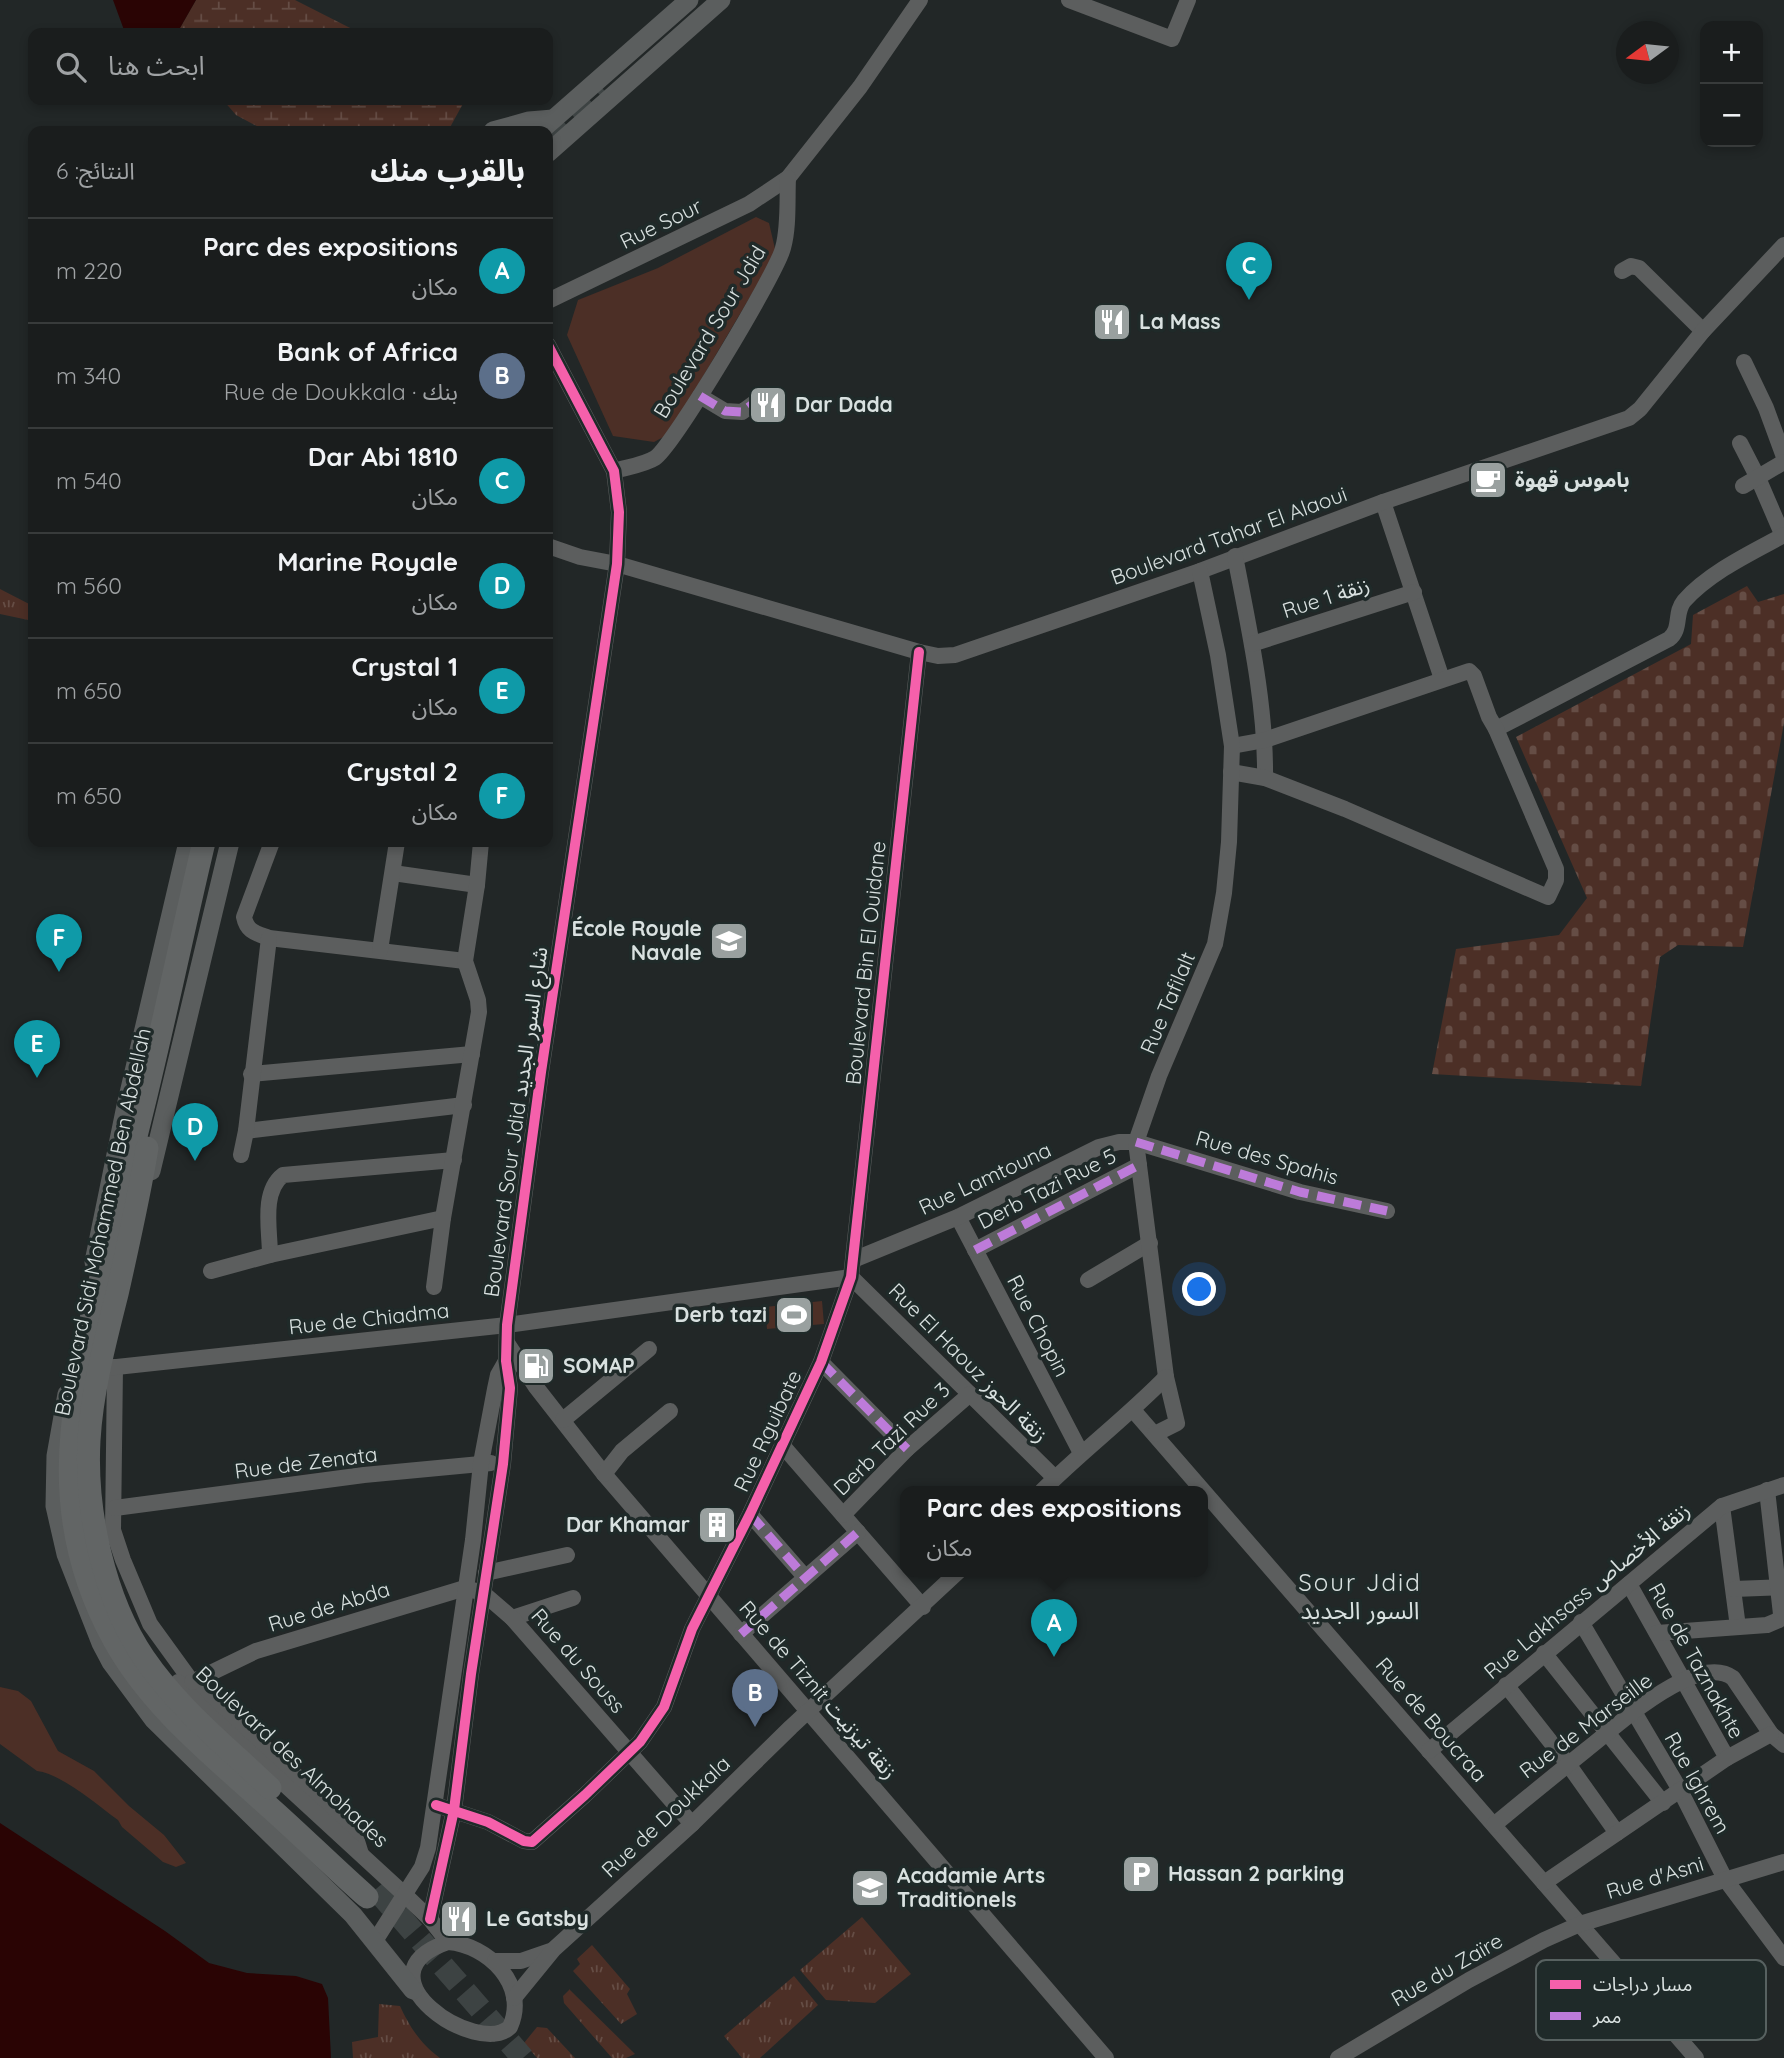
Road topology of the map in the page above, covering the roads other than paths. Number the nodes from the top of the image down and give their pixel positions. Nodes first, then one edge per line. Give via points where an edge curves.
1 (689, 0) edge
2 (721, 0) edge
3 (920, 0) edge
4 (1069, 0) edge
5 (1188, 0) edge
6 (546, 125) edge
7 (510, 126) edge
8 (553, 149) edge
9 (788, 178) junction
10 (1784, 245) edge
11 (1622, 271) dead end
12 (553, 299) edge
13 (1703, 331) junction
14 (553, 355) edge
15 (1744, 362) dead end
16 (699, 396) junction
17 (757, 401) dead end
18 (1740, 443) dead end
19 (1784, 457) edge
20 (1784, 462) edge
21 (614, 471) junction
22 (1758, 478) junction
23 (1743, 486) dead end
24 (1383, 502) junction
25 (1783, 536) edge
26 (553, 548) edge
27 (1235, 556) junction
28 (617, 565) junction
29 (1200, 571) junction
30 (1414, 592) junction
31 (1252, 644) junction
32 (919, 652) junction
33 (1442, 678) junction
34 (1496, 729) junction
35 (1265, 740) junction
36 (1232, 746) junction
37 (1231, 772) junction
38 (1265, 778) junction
39 (187, 847) edge
40 (203, 847) edge
41 (217, 847) edge
42 (229, 847) edge
43 (270, 847) edge
44 (396, 847) edge
45 (481, 847) edge
46 (393, 873) junction
47 (477, 885) junction
48 (270, 938) junction
49 (380, 950) junction
50 (465, 961) junction
51 (472, 1054) junction
52 (251, 1074) junction
53 (464, 1105) junction
54 (246, 1131) junction
55 (1136, 1142) junction
56 (241, 1155) dead end
57 (454, 1160) junction
58 (1139, 1165) junction
59 (1387, 1212) dead end
60 (126, 1213) junction
61 (958, 1217) junction
62 (443, 1218) junction
63 (1150, 1243) junction
64 (975, 1250) junction
65 (270, 1255) junction
66 (853, 1260) junction
67 (211, 1272) dead end
68 (851, 1277) junction
69 (1088, 1280) dead end
70 (435, 1287) dead end
71 (507, 1325) junction
72 (507, 1343) junction
73 (649, 1349) dead end
74 (506, 1361) junction
75 (821, 1362) junction
76 (107, 1368) junction
77 (1166, 1377) junction
78 (970, 1394) junction
79 (670, 1410) dead end
80 (1133, 1410) junction
81 (563, 1420) junction
82 (1155, 1434) junction
83 (782, 1446) junction
84 (907, 1450) junction
85 (1081, 1453) junction
86 (481, 1463) junction
87 (503, 1464) junction
88 (604, 1474) junction
89 (1055, 1478) junction
90 (1784, 1485) edge
91 (1047, 1486) edge
92 (1200, 1486) edge
93 (1767, 1490) junction
94 (1208, 1495) edge
95 (1722, 1506) junction
96 (104, 1511) junction
97 (750, 1514) junction
98 (843, 1515) junction
99 (858, 1532) junction
100 (567, 1555) dead end
101 (485, 1573) junction
102 (804, 1577) junction
103 (953, 1577) edge
104 (1629, 1584) junction
105 (465, 1588) junction
106 (1781, 1588) edge
107 (1734, 1589) junction
108 (483, 1593) junction
109 (709, 1596) junction
110 (573, 1598) dead end
111 (84, 1601) junction
112 (923, 1607) junction
113 (102, 1617) junction
114 (512, 1618) junction
115 (1581, 1622) junction
116 (1738, 1627) junction
117 (1657, 1633) junction
118 (741, 1634) junction
119 (1544, 1653) junction
120 (1683, 1681) junction
121 (192, 1682) junction
122 (1506, 1685) junction
123 (808, 1711) junction
124 (1633, 1713) junction
125 (1607, 1732) junction
126 (1770, 1734) junction
127 (1784, 1745) edge
128 (630, 1751) junction
129 (1429, 1751) junction
130 (1727, 1758) junction
131 (1568, 1765) junction
132 (1680, 1790) junction
133 (1662, 1803) junction
134 (436, 1805) junction
135 (454, 1810) junction
136 (692, 1824) junction
137 (1494, 1825) junction
138 (1617, 1833) junction
139 (361, 1854) junction
140 (1784, 1862) edge
141 (1725, 1879) junction
142 (1544, 1883) junction
143 (405, 1895) junction
144 (430, 1919) junction
145 (1580, 1924) junction
146 (375, 1941) junction
147 (447, 1942) junction
148 (554, 1949) junction
149 (1784, 1958) edge
150 (1611, 1960) edge
151 (495, 1961) junction
152 (413, 1990) junction
153 (514, 1998) junction
154 (444, 2037) dead end
155 (1680, 2040) edge
156 (482, 2049) dead end
157 (1106, 2058) edge
158 (1338, 2058) edge
159 (1696, 2058) edge

1 - 6 main road
2 - 8 main road
3 - 9 street, Rue Sour via 860,87
4 - 5 street via 1172,39
6 - 7 main road via 528,121
9 - 12 street, Rue Sour via 749,204
9 - 16 street, Boulevard Sour Jdid via 783,249
10 - 13 street, Boulevard Tahar El Alaoui
11 - 13 street via 1639,268
13 - 24 street, Boulevard Tahar El Alaoui via 1629,418
14 - 21 street, Boulevard Sour Jdid شارع السور الجديد
15 - 19 street
16 - 17 street via 725,411 742,412
16 - 21 street, Boulevard Sour Jdid via 655,458
18 - 22 street
20 - 22 street
21 - 28 street, Boulevard Sour Jdid شارع السور الجديد
22 - 23 street
22 - 25 street
24 - 27 street, Boulevard Tahar El Alaoui
24 - 30 street
25 - 34 street via 1742,558 1686,598 1679,609 1677,629 1669,639
26 - 28 street, Boulevard Tahar El Alaoui
27 - 29 street, Boulevard Tahar El Alaoui
27 - 31 street
28 - 32 street, Boulevard Tahar El Alaoui
28 - 71 street, Boulevard Sour Jdid شارع السور الجديد
29 - 32 street, Boulevard Tahar El Alaoui via 972,650 938,656
29 - 36 street, Rue Tafilalt
30 - 31 street, Rue 1 زنقة
30 - 33 street
31 - 35 street
32 - 66 street, Boulevard Bin El Ouidane
33 - 34 street via 1469,671
33 - 35 street
34 - 38 street via 1556,869 1548,897
35 - 36 street
35 - 38 street
36 - 37 street, Rue Tafilalt
37 - 38 street
37 - 55 street, Rue Tafilalt via 1228,854 1215,944
39 - 111 main road, Boulevard Sidi Mohammed Ben Abdellah via 126,1106 56,1456 59,1530
40 - 60 highway
41 - 60 highway
42 - 60 main road, Boulevard Sidi Mohammed Ben Abdellah via 154,1163
43 - 48 street via 244,917 250,930
44 - 46 street
45 - 47 street
46 - 47 street
46 - 49 street
47 - 50 street
48 - 49 street
48 - 52 street
49 - 50 street
50 - 51 street via 479,1012
51 - 52 street
51 - 53 street
52 - 54 street
53 - 54 street
53 - 57 street
54 - 56 street
55 - 58 street, Rue Tafilalt
55 - 59 street, Rue des Spahis via 1300,1192
55 - 61 street, Rue Lamtouna via 1099,1147
57 - 62 street
57 - 65 street via 283,1175 270,1192
58 - 63 street, Rue Tafilalt
58 - 64 street, Derb Tazi Rue 5
60 - 76 highway, Boulevard Sidi Mohammed Ben Abdellah
60 - 113 highway, Boulevard Sidi Mohammed Ben Abdellah via 78,1375 71,1437 75,1530 88,1585
61 - 64 street, Rue Chopin
61 - 66 street, Rue Lamtouna
62 - 65 street
62 - 70 street
63 - 69 street
63 - 77 street, Rue Tafilalt
64 - 85 street, Rue Chopin
65 - 67 street
66 - 68 street, Boulevard Bin El Ouidane
68 - 71 street, Rue de Chiadma
68 - 75 street, Rue Rguibate
68 - 78 street, Rue El Haouz زنقة الحوز
71 - 72 street, Boulevard Sour Jdid شارع السور الجديد
71 - 76 street, Rue de Chiadma
72 - 74 street, Boulevard Sour Jdid شارع السور الجديد
72 - 81 street, Rue de Tiznit زنقة تيزنيت
73 - 81 street
74 - 86 street, Boulevard Sour Jdid شارع السور الجديد via 495,1389
74 - 87 street, Boulevard Sour Jdid شارع السور الجديد via 510,1388
75 - 83 street, Rue Rguibate
75 - 84 street
76 - 96 highway, Boulevard Sidi Mohammed Ben Abdellah via 89,1440
77 - 80 street
77 - 82 street, Rue Tafilalt via 1177,1423
78 - 84 street, Derb Tazi Rue 3
78 - 89 street, Rue El Haouz زنقة الحوز
79 - 88 street via 622,1451
80 - 82 street, Rue de Boucraa
80 - 85 street
81 - 88 street, Rue de Tiznit زنقة تيزنيت
82 - 92 street, Rue de Boucraa
83 - 97 street, Rue Rguibate
83 - 98 street
84 - 98 street, Derb Tazi Rue 3
85 - 89 street
86 - 87 street, Rue de Zenata
86 - 96 street, Rue de Zenata
86 - 105 street, Boulevard Sour Jdid شارع السور الجديد
87 - 101 street, Boulevard Sour Jdid شارع السور الجديد
88 - 109 street, Rue de Tiznit زنقة تيزنيت
89 - 91 street
90 - 93 street, Rue Lakhsass زنقة الأخصاص
93 - 95 street, Rue Lakhsass زنقة الأخصاص
93 - 106 street
94 - 129 street, Rue de Boucraa
95 - 104 street, Rue Lakhsass زنقة الأخصاص
95 - 107 street
96 - 113 highway, Boulevard Sidi Mohammed Ben Abdellah via 102,1564 110,1589 131,1636 159,1679 372,1893 170,1716 129,1664
96 - 121 street via 112,1516 122,1560 139,1600 156,1633
96 - 139 street, Boulevard des Almohades via 104,1550 124,1598 180,1685
97 - 102 street
97 - 109 street, Rue Rguibate
98 - 99 street
99 - 102 street
99 - 112 street
100 - 101 street
101 - 108 street, Boulevard Sour Jdid شارع السور الجديد
102 - 118 street
103 - 112 street, Rue de Doukkala
104 - 115 street, Rue Lakhsass زنقة الأخصاص
104 - 117 street, Rue de Taznakhte
105 - 108 street
105 - 121 street, Rue de Abda via 256,1651
105 - 134 street, Boulevard Sour Jdid شارع السور الجديد
106 - 107 street
106 - 116 street via 1781,1614 1776,1623
107 - 116 street
108 - 114 street, Rue du Souss
108 - 135 street, Boulevard Sour Jdid شارع السور الجديد
109 - 118 street, Rue de Tiznit زنقة تيزنيت
109 - 128 street, Rue Rguibate via 664,1707
110 - 114 street
111 - 113 highway
111 - 146 main road via 111,1662 154,1720 353,1914
112 - 123 street, Rue de Doukkala
114 - 128 street, Rue du Souss
115 - 119 street, Rue Lakhsass زنقة الأخصاص
115 - 124 street, Rue Ighrem
116 - 117 street
117 - 120 street, Rue de Taznakhte
118 - 123 street, Rue de Tiznit زنقة تيزنيت
119 - 122 street, Rue Lakhsass زنقة الأخصاص
119 - 125 street
120 - 124 street, Rue de Marseille
120 - 126 street, Rue de Marseille via 1710,1672 1732,1678
120 - 130 street, Rue de Taznakhte
121 - 139 street via 341,1817
122 - 129 street, Rue Lakhsass زنقة الأخصاص
122 - 131 street
123 - 136 street, Rue de Doukkala
123 - 157 street, Rue de Tiznit زنقة تيزنيت
124 - 125 street, Rue de Marseille
124 - 132 street, Rue Ighrem
125 - 131 street, Rue de Marseille
125 - 133 street
126 - 127 street
126 - 130 street
128 - 135 street, Rue Rguibate via 532,1842
128 - 136 street, Rue du Souss
129 - 137 street, Rue de Boucraa
130 - 132 street
131 - 137 street, Rue de Marseille
131 - 138 street
132 - 133 street
132 - 141 street, Rue Ighrem
133 - 138 street
134 - 135 street
134 - 143 street, Boulevard Sour Jdid شارع السور الجديد via 425,1858
135 - 144 street, Boulevard Sour Jdid شارع السور الجديد
136 - 148 street, Rue de Doukkala
137 - 142 street, Rue de Boucraa
138 - 142 street
139 - 143 street, Boulevard des Almohades
140 - 141 street, Rue d'Asni
141 - 145 street, Rue d'Asni
141 - 149 street, Rue Ighrem
142 - 145 street, Rue de Boucraa
143 - 144 street, Boulevard des Almohades
143 - 146 street, Boulevard Sour Jdid شارع السور الجديد
144 - 147 street, Boulevard des Almohades
145 - 150 street, Rue de Boucraa
145 - 158 street, Rue du Zaïre via 1469,1980
146 - 152 main road
147 - 151 street via 469,1946
147 - 152 street via 425,1956 417,1968
148 - 151 street, Rue de Doukkala via 521,1961
148 - 153 street, Rue de Doukkala
151 - 153 street
152 - 154 street via 426,2019
153 - 156 street via 507,2034
155 - 159 street, Rue de Boucraa

